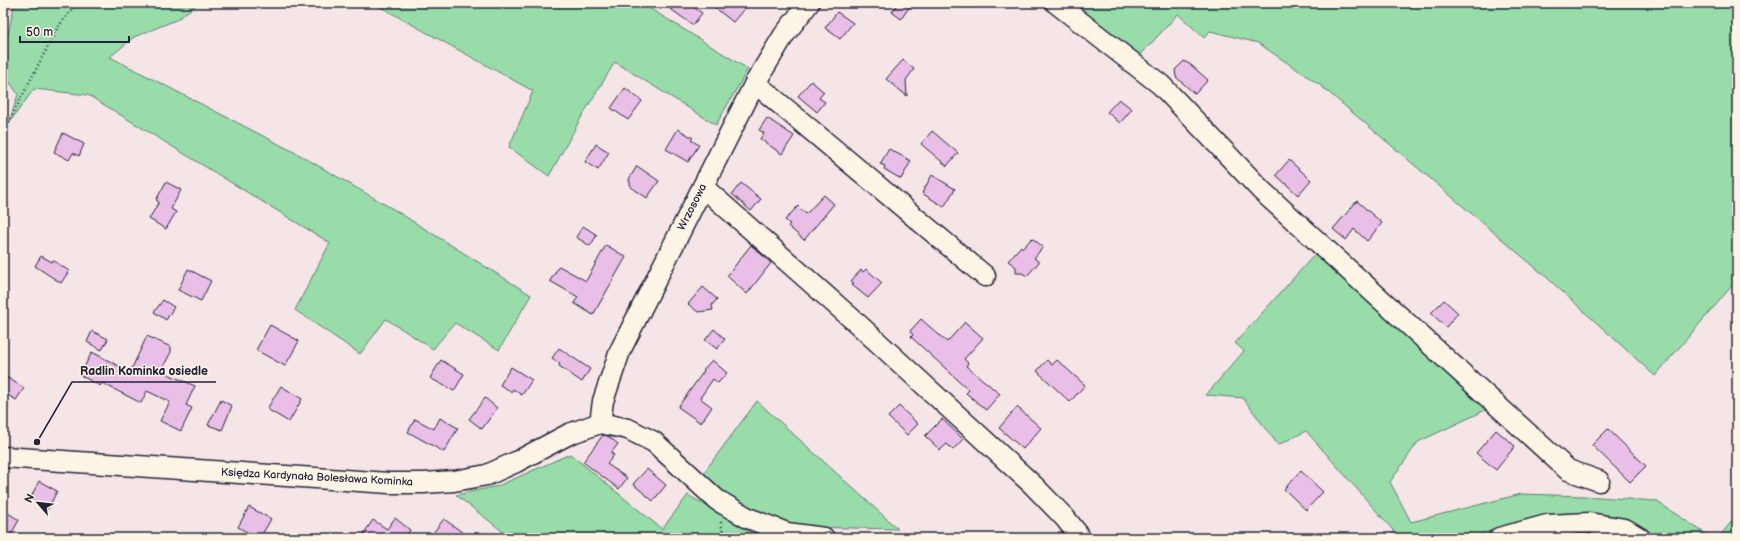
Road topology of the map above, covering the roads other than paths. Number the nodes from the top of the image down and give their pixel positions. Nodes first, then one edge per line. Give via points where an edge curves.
1 (809, 3) edge
2 (1056, 3) edge
3 (755, 83) junction
4 (703, 187) junction
5 (985, 276) dead end
6 (600, 423) junction
7 (3, 458) edge
8 (1599, 481) dead end
9 (824, 538) edge
10 (1077, 538) edge
11 (1499, 538) edge
12 (1640, 538) edge

1 - 3 street, Wrzosowa via 784,35
2 - 8 street via 1161,85 1262,192 1568,470
3 - 4 street, Wrzosowa
3 - 5 street
4 - 6 street, Wrzosowa via 620,351 602,401
4 - 10 street via 1033,485 1065,518 1077,533
6 - 7 street, Księdza Kardynała Bolesława Kominka via 569,434 487,475 423,483 389,483
6 - 9 street via 628,429 654,442 717,500 748,518 787,533
11 - 12 street via 1547,525 1589,522 1625,529

